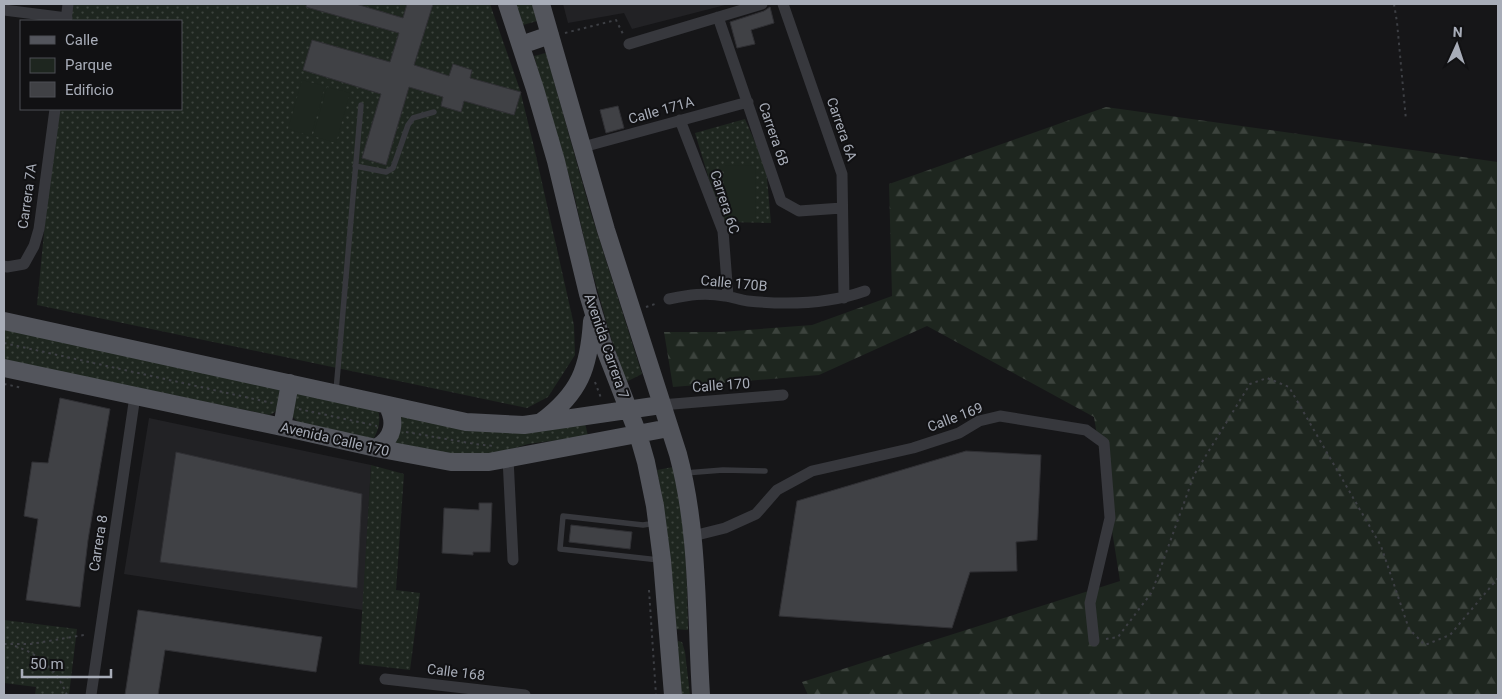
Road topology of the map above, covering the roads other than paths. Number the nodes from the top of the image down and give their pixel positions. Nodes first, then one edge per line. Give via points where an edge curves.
1 (68, 4) edge
2 (507, 4) edge
3 (541, 4) edge
4 (762, 4) edge
5 (784, 4) edge
6 (4, 10) edge
7 (718, 17) junction
8 (67, 19) edge
9 (555, 34) junction
10 (629, 44) road end
11 (521, 45) junction
12 (748, 102) junction
13 (361, 105) dead end
14 (55, 110) edge
15 (434, 112) dead end
16 (680, 120) junction
17 (583, 147) junction
18 (356, 166) junction
19 (842, 208) junction
20 (4, 266) edge
21 (865, 291) dead end
22 (728, 296) junction
23 (844, 298) junction
24 (668, 299) road end
25 (593, 310) junction
26 (4, 322) edge
27 (4, 368) edge
28 (290, 383) junction
29 (336, 393) junction
30 (783, 395) dead end
31 (135, 396) junction
32 (661, 404) junction
33 (387, 405) junction
34 (629, 410) junction
35 (539, 424) junction
36 (282, 427) junction
37 (669, 428) junction
38 (638, 434) junction
39 (376, 448) junction
40 (508, 458) junction
41 (764, 471) dead end
42 (683, 474) junction
43 (658, 523) junction
44 (693, 536) junction
45 (513, 560) dead end
46 (662, 560) junction
47 (1094, 642) road end
48 (669, 643) junction
49 (698, 646) junction
50 (385, 679) dead end
51 (90, 695) edge
52 (524, 695) edge
53 (673, 695) edge
54 (701, 695) edge

1 - 8 street
2 - 11 main road, Avenida Carrera 7
3 - 9 main road
4 - 7 street
5 - 19 street, Carrera 6A via 842,174
6 - 8 street
7 - 10 street
7 - 12 street, Carrera 6B
9 - 11 main road
9 - 17 main road
11 - 25 main road, Avenida Carrera 7 via 556,162
12 - 16 street, Calle 171A
12 - 19 street, Carrera 6B via 782,202 799,211
13 - 18 lane
14 - 20 street, Carrera 7A via 34,246 24,264
15 - 18 lane via 413,118 393,168 386,172
16 - 17 street, Calle 171A
16 - 22 street, Carrera 6C via 722,232
17 - 32 main road
18 - 29 lane
19 - 23 street, Carrera 6A
21 - 23 street, Calle 170B
22 - 23 street, Calle 170B via 746,301 804,302
22 - 24 street, Calle 170B via 697,293
25 - 34 main road, Avenida Carrera 7
25 - 35 main road via 585,369 565,402
26 - 28 main road
27 - 31 main road, Avenida Calle 170
28 - 29 main road
28 - 36 main road
29 - 33 main road
30 - 32 street, Calle 170
31 - 36 main road, Avenida Calle 170
31 - 51 street, Carrera 8
32 - 34 main road
32 - 37 main road
33 - 35 main road via 466,422
33 - 39 main road via 392,429 386,441
34 - 35 main road
34 - 38 main road, Avenida Carrera 7
36 - 39 main road, Avenida Calle 170
37 - 38 main road, Avenida Calle 170
37 - 42 main road
38 - 40 main road, Avenida Calle 170
38 - 43 main road, Avenida Carrera 7
39 - 40 main road, Avenida Calle 170 via 451,462 474,463
40 - 45 street
41 - 42 lane via 693,471
42 - 44 main road
43 - 46 main road, Avenida Carrera 7
43 - 46 lane via 643,525 563,516 560,549
44 - 47 street, Calle 169 via 725,528 756,514 777,490 812,471 914,448 959,433 979,421 1000,416 1086,430 1104,443 1110,518 1090,603
44 - 49 main road
46 - 48 main road, Avenida Carrera 7
48 - 49 main road via 681,635 692,638
48 - 53 main road, Avenida Carrera 7
49 - 54 main road
50 - 52 street, Calle 168

